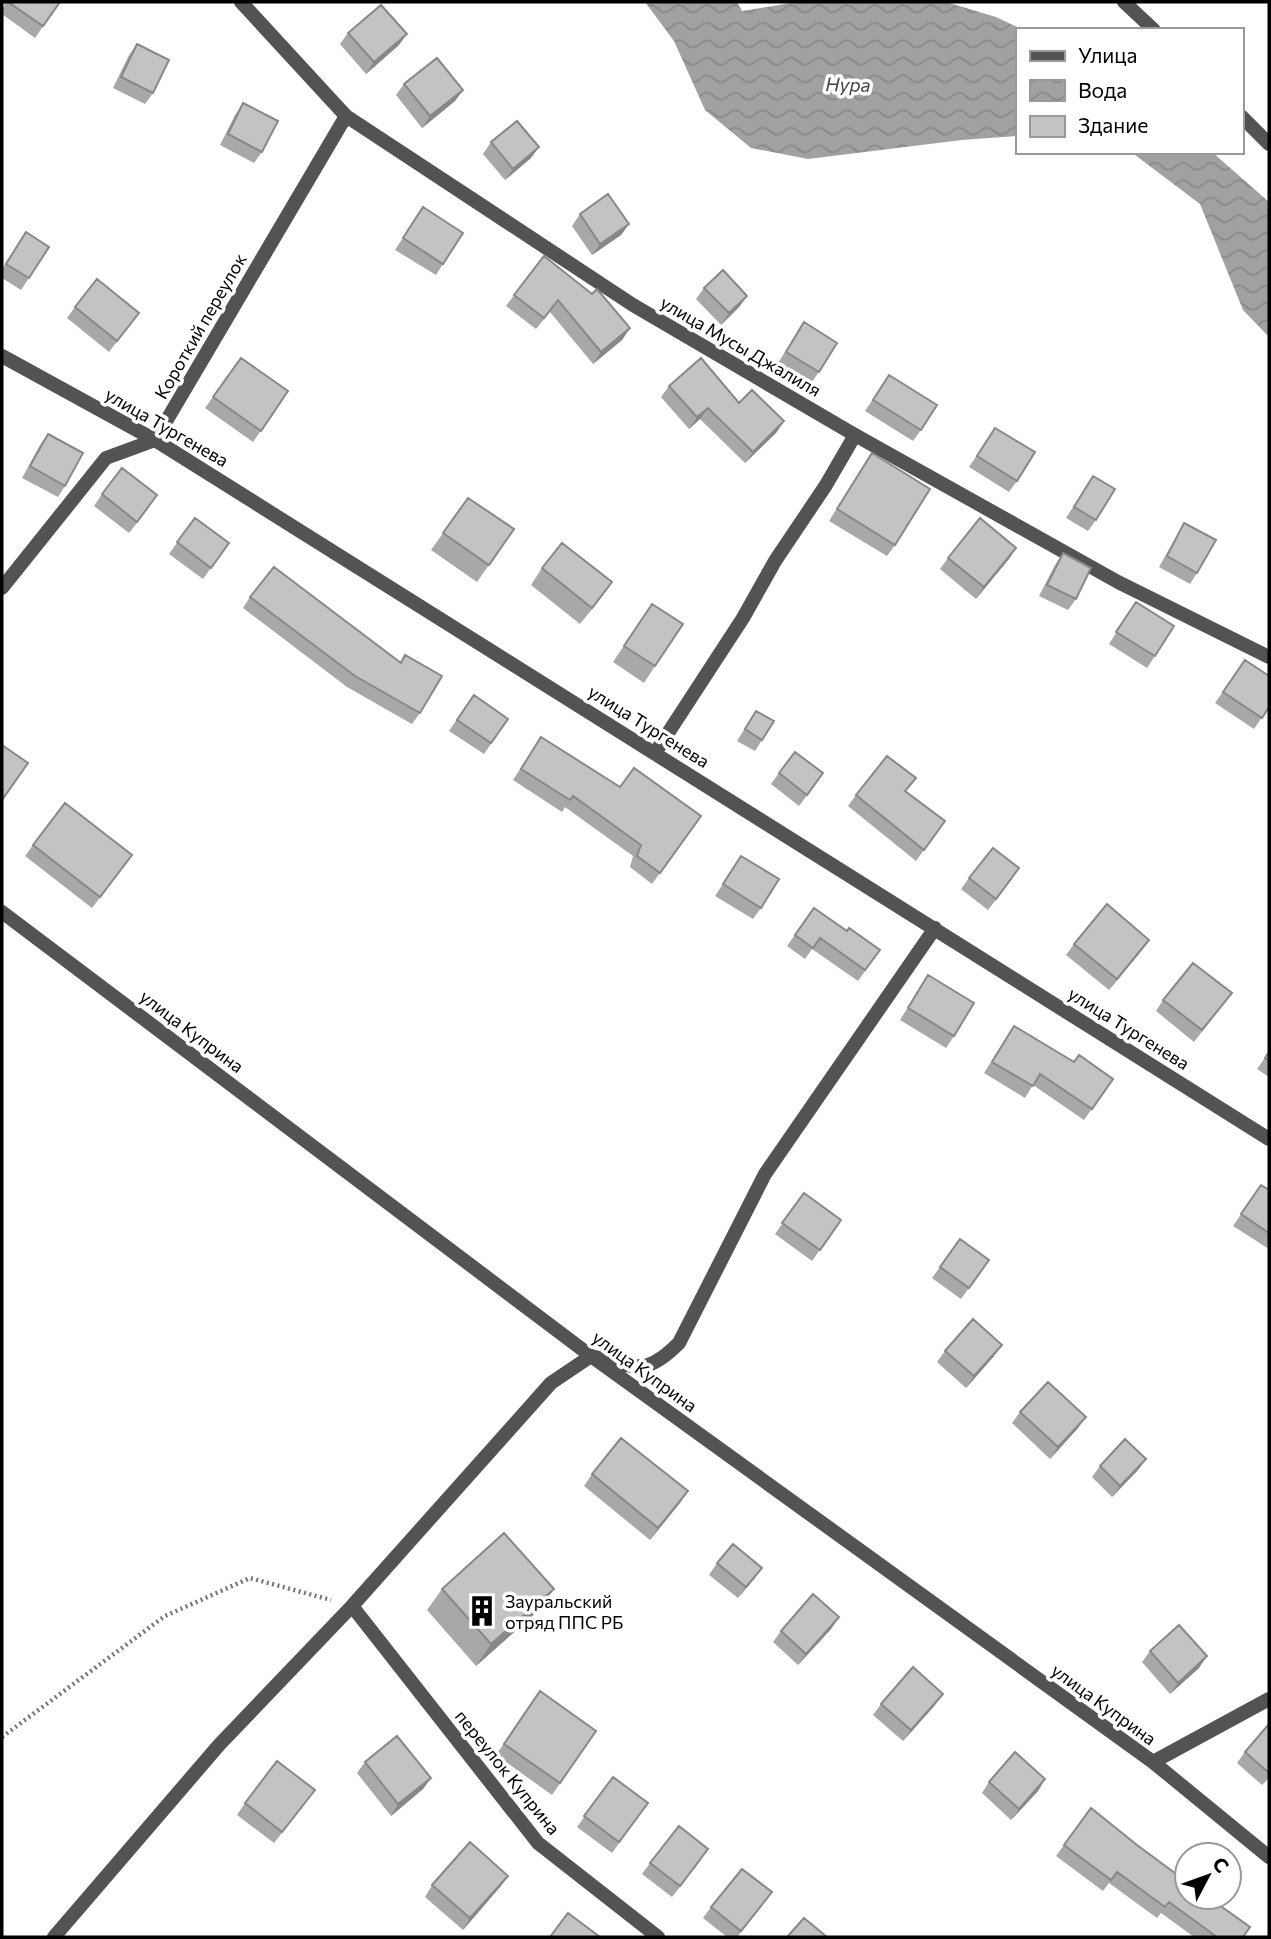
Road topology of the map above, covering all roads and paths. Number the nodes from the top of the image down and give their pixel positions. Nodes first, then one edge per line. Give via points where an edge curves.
1 (240, 2) edge
2 (1124, 2) edge
3 (1152, 28) edge
4 (346, 116) junction
5 (1243, 118) edge
6 (1269, 144) edge
7 (2, 356) edge
8 (855, 435) junction
9 (155, 440) junction
10 (2, 588) edge
11 (1269, 657) edge
12 (655, 753) junction
13 (2, 912) edge
14 (935, 928) junction
15 (1269, 1139) edge
16 (591, 1356) junction
17 (352, 1606) junction
18 (1269, 1699) edge
19 (2, 1737) edge
20 (1153, 1762) junction
21 (1269, 1857) edge
22 (54, 1937) edge
23 (659, 1937) edge

1 - 4 street, улица Мусы Джалиля
2 - 3 street
4 - 8 street, улица Мусы Джалиля via 633,305
4 - 9 street, Короткий переулок
5 - 6 street
7 - 9 street, улица Тургенева
8 - 11 street, улица Мусы Джалиля via 1118,582
8 - 12 street
9 - 10 street via 106,458
9 - 12 street, улица Тургенева
12 - 14 street, улица Тургенева
13 - 16 street, улица Куприна
14 - 15 street, улица Тургенева
14 - 16 street via 765,1174 679,1343 661,1361 644,1368
16 - 17 street via 551,1383
16 - 20 street, улица Куприна
17 - 19 path via 250,1578 164,1616
17 - 22 street via 219,1745
17 - 23 street, переулок Куприна via 538,1843
18 - 20 street
20 - 21 street, улица Куприна

